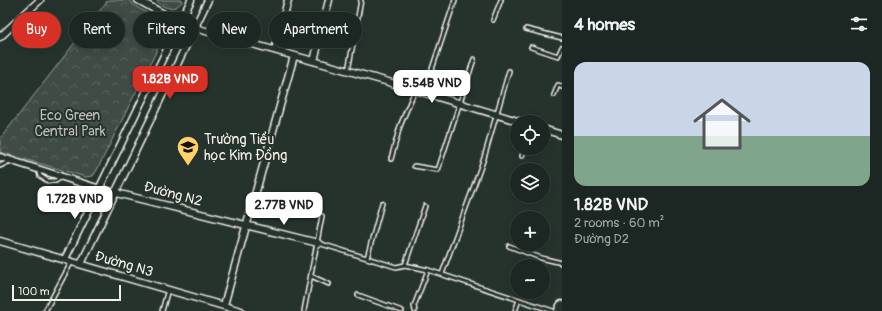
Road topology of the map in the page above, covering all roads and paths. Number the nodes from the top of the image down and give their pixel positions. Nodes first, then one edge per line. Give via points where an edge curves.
1 (40, 0) edge
2 (138, 0) edge
3 (152, 0) edge
4 (191, 0) edge
5 (208, 0) edge
6 (288, 0) edge
7 (330, 0) edge
8 (361, 0) edge
9 (455, 0) edge
10 (501, 0) edge
11 (149, 7) junction
12 (159, 12) edge
13 (185, 12) edge
14 (199, 19) edge
15 (493, 20) dead end
16 (199, 29) edge
17 (526, 30) dead end
18 (0, 37) edge
19 (562, 38) edge
20 (531, 47) dead end
21 (168, 48) edge
22 (185, 48) edge
23 (562, 48) edge
24 (275, 50) junction
25 (294, 56) junction
26 (474, 59) dead end
27 (314, 61) junction
28 (348, 71) junction
29 (509, 71) dead end
30 (562, 87) edge
31 (415, 90) junction
32 (424, 93) junction
33 (554, 96) dead end
34 (460, 104) junction
35 (495, 114) junction
36 (510, 119) edge
37 (550, 131) edge
38 (562, 135) edge
39 (0, 157) edge
40 (391, 159) dead end
41 (11, 160) junction
42 (0, 166) edge
43 (414, 166) dead end
44 (100, 189) junction
45 (116, 191) junction
46 (382, 203) dead end
47 (425, 206) dead end
48 (322, 216) dead end
49 (247, 227) junction
50 (0, 241) edge
51 (318, 243) junction
52 (509, 246) dead end
53 (368, 258) junction
54 (65, 260) junction
55 (72, 261) junction
56 (562, 263) edge
57 (80, 264) junction
58 (405, 265) junction
59 (428, 270) junction
60 (442, 274) junction
61 (311, 276) junction
62 (329, 284) dead end
63 (168, 289) junction
64 (358, 295) dead end
65 (519, 300) junction
66 (224, 305) junction
67 (562, 306) edge
68 (45, 311) edge
69 (162, 311) edge
70 (241, 311) edge
71 (304, 311) edge
72 (402, 311) edge
73 (415, 311) edge
74 (515, 311) edge
75 (553, 311) edge
76 (560, 311) edge

1 - 18 street
2 - 11 street
3 - 11 lane
4 - 13 street
5 - 14 street
6 - 24 street
7 - 27 street
8 - 28 lane
9 - 32 lane
10 - 15 lane
11 - 12 street
16 - 24 street
17 - 19 lane
20 - 23 lane via 558,56
21 - 44 street
22 - 45 street
24 - 25 street
25 - 27 street
25 - 49 street
26 - 34 lane
27 - 28 street
28 - 31 street
29 - 35 lane
30 - 33 lane via 558,86
31 - 32 street
31 - 40 lane via 400,126
32 - 34 street
34 - 35 street
34 - 43 lane via 438,170
35 - 36 street
35 - 60 lane via 484,158
37 - 38 street
39 - 41 street, Đường N2
41 - 42 lane
41 - 44 street, Đường N2
44 - 45 street, Đường N2
44 - 54 street
45 - 49 street, Đường N2
45 - 57 street
46 - 53 lane
47 - 58 lane
48 - 51 lane
49 - 51 street, Đường N2
49 - 66 street
50 - 54 street, Đường N3
51 - 53 lane
51 - 61 lane
52 - 56 lane
53 - 58 lane via 396,267
54 - 55 street, Đường N3
55 - 57 street, Đường N3
55 - 68 lane
57 - 63 street, Đường N3
58 - 59 lane
59 - 60 lane
59 - 73 lane via 414,306
60 - 65 lane
61 - 62 lane
61 - 71 lane
63 - 66 street, Đường N3
63 - 69 lane
64 - 72 lane
65 - 74 lane
65 - 75 lane
66 - 70 street, Đường N3
67 - 76 main road

